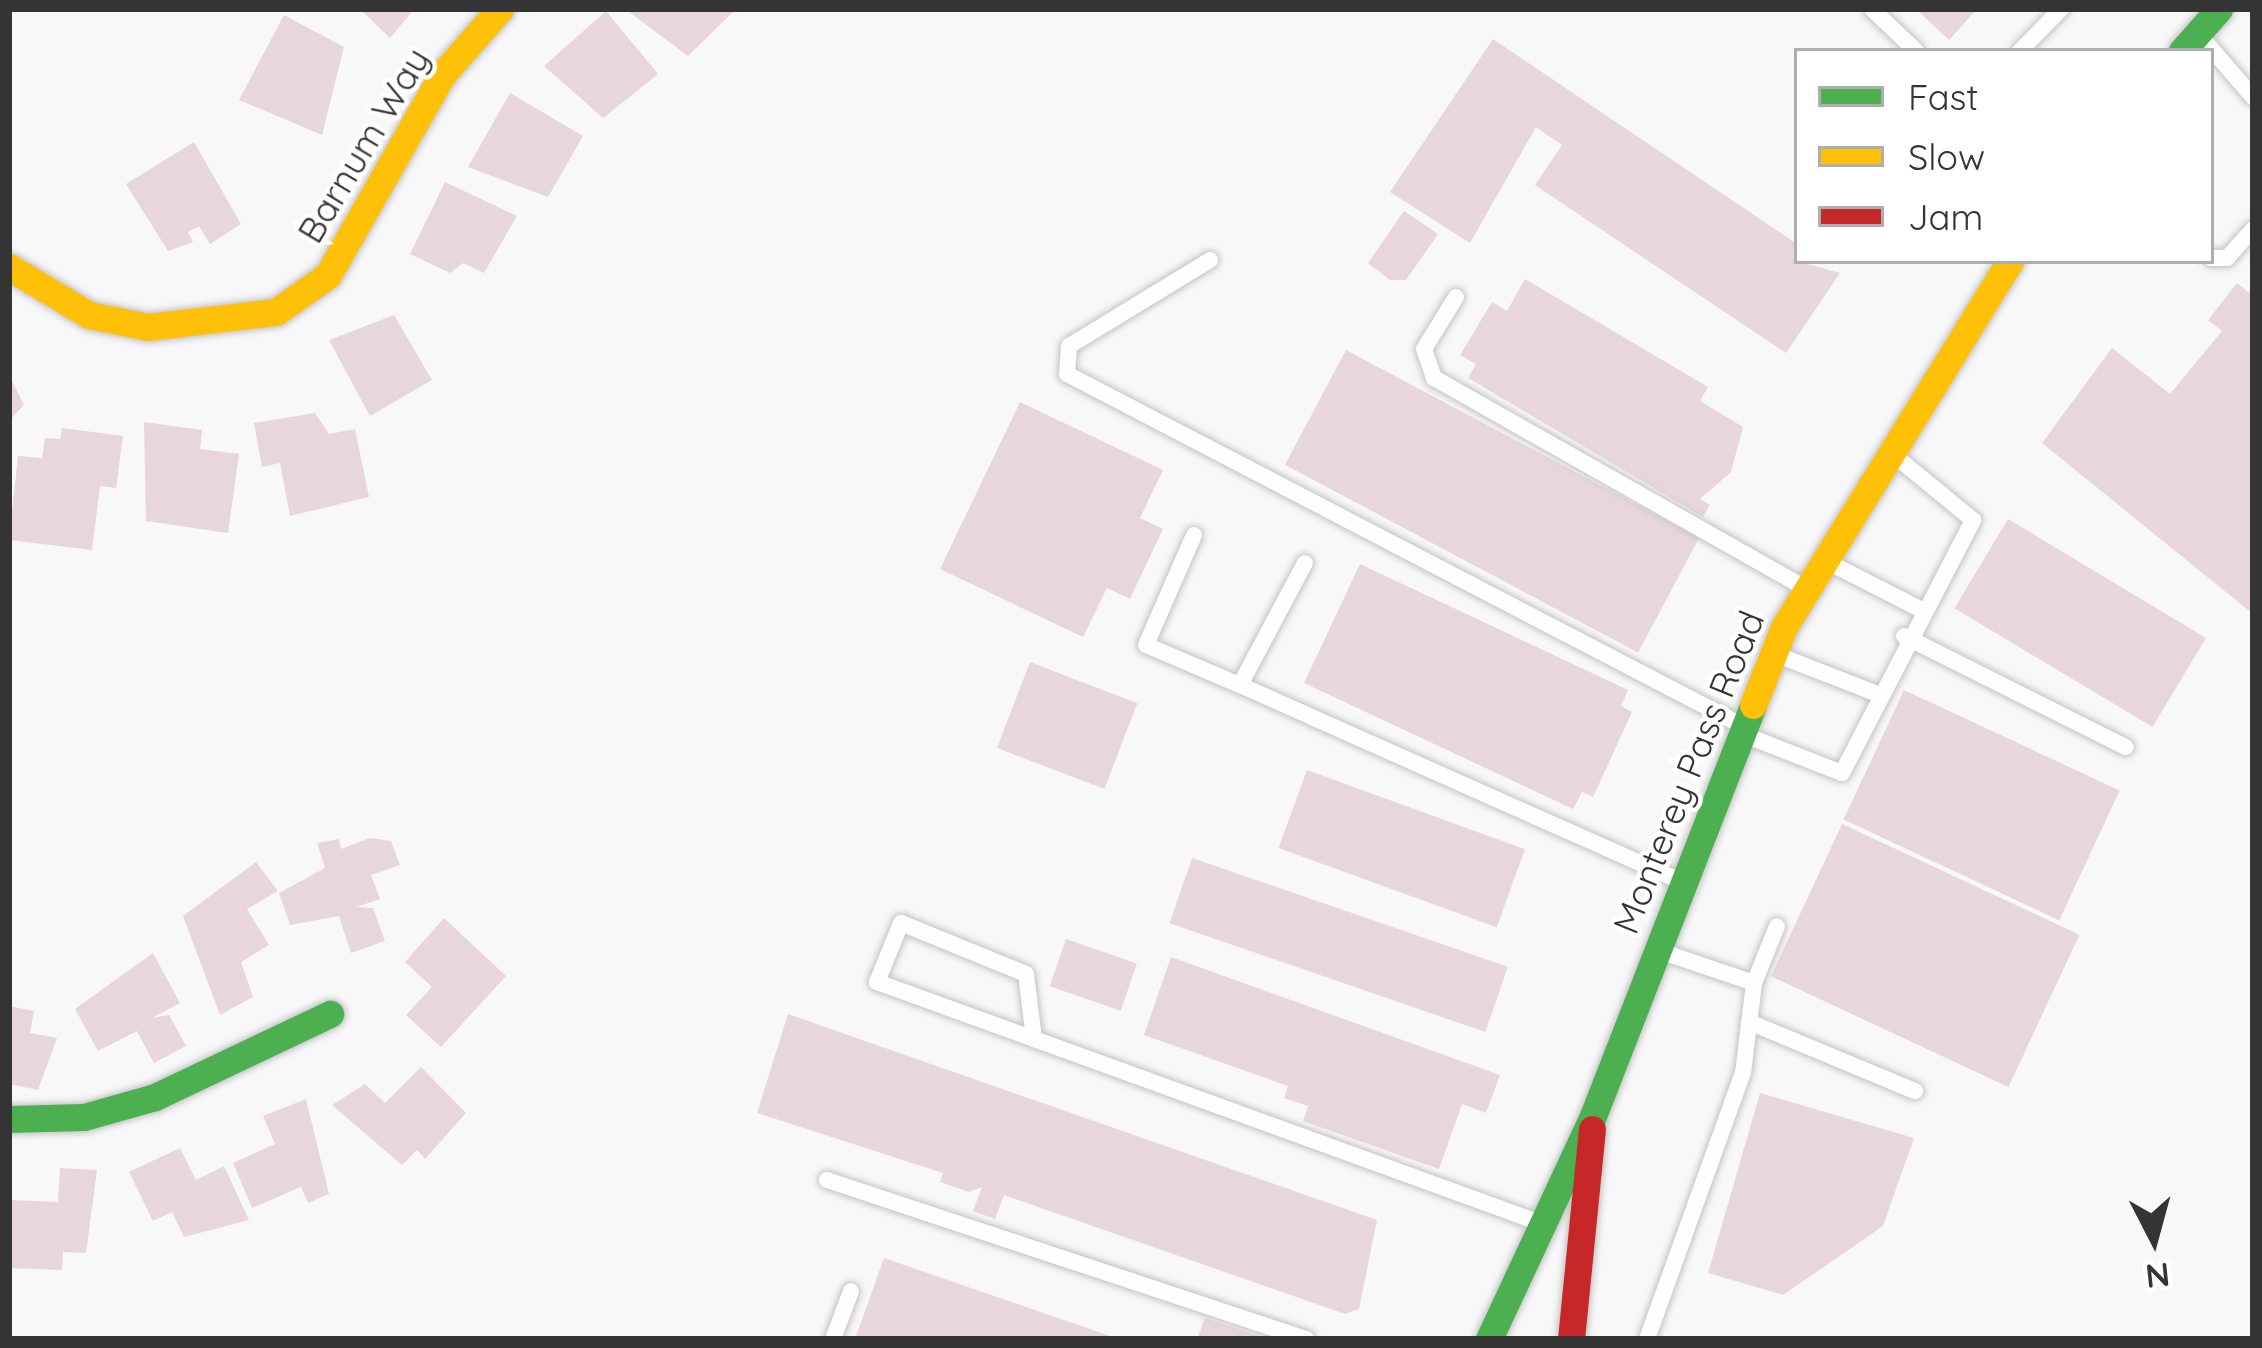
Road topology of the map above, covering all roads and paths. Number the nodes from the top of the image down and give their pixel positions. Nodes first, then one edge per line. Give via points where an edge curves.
1 (500, 9) edge
2 (1872, 9) edge
3 (2061, 9) edge
4 (2219, 9) edge
5 (2190, 42) edge
6 (1913, 48) edge
7 (2023, 48) edge
8 (2214, 63) edge
9 (2253, 97) edge
10 (2253, 229) edge
11 (2214, 258) edge
12 (1210, 260) dead end
13 (2008, 264) edge
14 (9, 266) edge
15 (1456, 297) dead end
16 (1885, 448) junction
17 (1194, 535) dead end
18 (1821, 558) junction
19 (1305, 563) dead end
20 (1805, 588) junction
21 (1918, 608) junction
22 (1904, 636) junction
23 (1774, 653) junction
24 (1240, 685) junction
25 (1875, 693) junction
26 (1742, 730) junction
27 (2126, 747) dead end
28 (1681, 881) junction
29 (1777, 926) dead end
30 (1654, 948) junction
31 (1754, 983) junction
32 (330, 1015) dead end
33 (1750, 1022) junction
34 (1034, 1039) junction
35 (1916, 1091) dead end
36 (1593, 1115) junction
37 (9, 1119) edge
38 (827, 1180) dead end
39 (1535, 1221) junction
40 (851, 1291) dead end
41 (833, 1339) edge
42 (1306, 1339) edge
43 (1489, 1339) edge
44 (1571, 1339) edge
45 (1647, 1339) edge

1 - 14 main road, Barnum Way via 442,76 328,275 276,312 148,328 89,314
2 - 6 lane
3 - 7 lane
4 - 5 main road
8 - 9 lane
10 - 11 lane via 2228,258
12 - 26 lane via 1069,346 1067,374
13 - 16 main road, Monterey Pass Road
15 - 20 lane via 1424,349 1434,377
16 - 18 main road, Monterey Pass Road
16 - 21 lane via 1973,520
17 - 24 lane via 1146,645
18 - 20 main road, Monterey Pass Road
18 - 21 lane
19 - 24 lane
20 - 23 main road, Monterey Pass Road
21 - 22 lane
22 - 25 lane
22 - 27 lane
23 - 25 lane
23 - 26 main road, Monterey Pass Road
24 - 28 lane
25 - 26 lane via 1841,773
26 - 28 main road, Monterey Pass Road
28 - 30 main road, Monterey Pass Road
29 - 31 lane
30 - 31 lane
30 - 36 main road, Monterey Pass Road
31 - 33 lane
32 - 37 main road via 154,1097 84,1117
33 - 35 lane
33 - 45 lane via 1743,1073
34 - 34 lane via 877,982 901,923 1026,974
34 - 39 lane
36 - 39 main road, Monterey Pass Road
36 - 44 main road
38 - 42 lane
39 - 43 main road, Monterey Pass Road
40 - 41 lane

